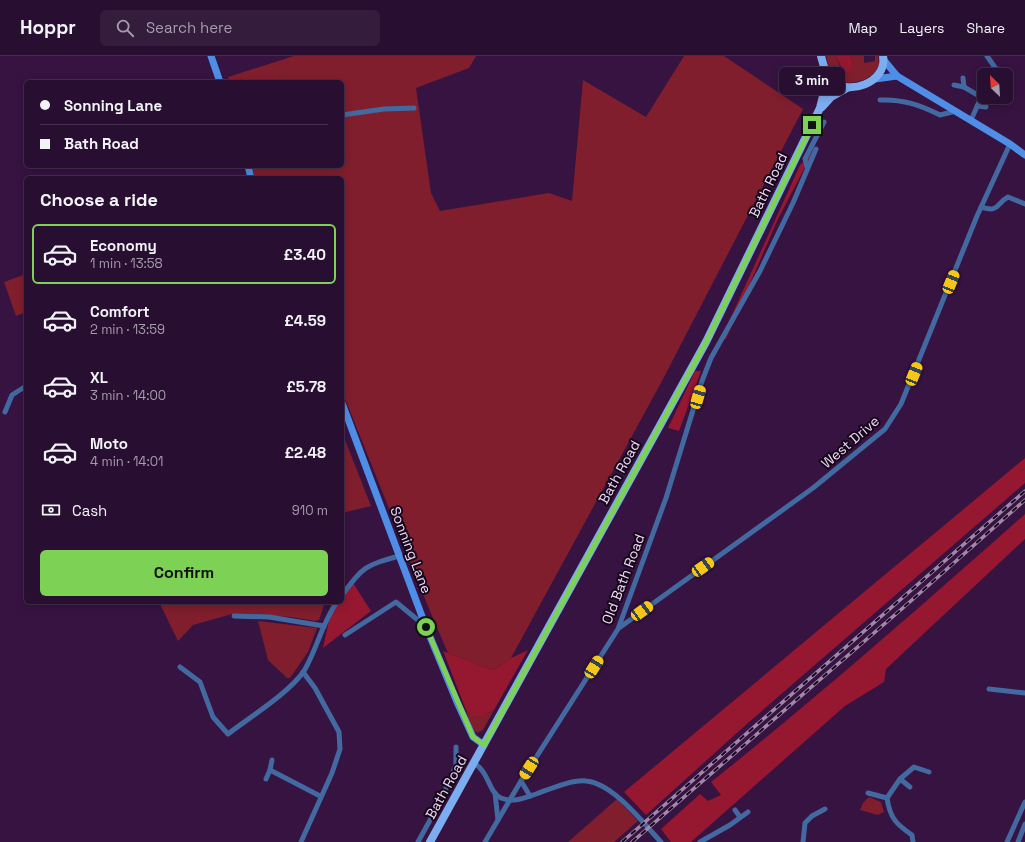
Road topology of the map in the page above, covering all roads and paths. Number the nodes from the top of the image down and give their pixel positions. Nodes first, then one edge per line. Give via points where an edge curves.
1 (211, 56) edge
2 (821, 56) edge
3 (987, 56) edge
4 (883, 57) edge
5 (995, 68) edge
6 (828, 76) junction
7 (897, 76) junction
8 (963, 78) dead end
9 (875, 79) junction
10 (219, 80) edge
11 (954, 85) dead end
12 (964, 87) junction
13 (846, 88) junction
14 (977, 95) edge
15 (880, 100) dead end
16 (977, 106) joint
17 (986, 107) dead end
18 (414, 108) dead end
19 (820, 108) junction
20 (956, 111) junction
21 (344, 115) edge
22 (971, 120) junction
23 (824, 122) dead end
24 (1010, 144) junction
25 (816, 148) dead end
26 (1025, 155) edge
27 (807, 167) junction
28 (1025, 204) edge
29 (981, 207) junction
30 (706, 342) junction
31 (717, 349) junction
32 (24, 387) edge
33 (344, 408) edge
34 (5, 412) dead end
35 (399, 556) junction
36 (344, 592) edge
37 (336, 604) edge
38 (234, 616) dead end
39 (324, 626) junction
40 (426, 627) junction
41 (618, 629) junction
42 (345, 635) dead end
43 (180, 667) dead end
44 (303, 672) junction
45 (989, 689) dead end
46 (1025, 693) edge
47 (484, 745) junction
48 (456, 747) dead end
49 (272, 760) dead end
50 (474, 763) junction
51 (270, 770) junction
52 (929, 772) dead end
53 (266, 779) dead end
54 (900, 779) junction
55 (521, 781) junction
56 (910, 787) dead end
57 (495, 794) junction
58 (868, 794) dead end
59 (320, 796) junction
60 (530, 796) junction
61 (887, 798) junction
62 (510, 799) junction
63 (1025, 802) edge
64 (825, 809) dead end
65 (735, 810) dead end
66 (748, 812) dead end
67 (740, 818) junction
68 (498, 820) junction
69 (1025, 824) edge
70 (301, 842) edge
71 (418, 842) edge
72 (430, 842) edge
73 (485, 842) edge
74 (661, 842) edge
75 (700, 842) edge
76 (803, 842) edge
77 (913, 842) edge
78 (1007, 842) edge
79 (1018, 842) edge

1 - 10 main road
2 - 6 main road
3 - 5 street
4 - 7 main road
4 - 9 main road via 883,68
6 - 13 main road via 837,85
6 - 19 main road, Bath Road
7 - 9 main road
7 - 20 main road
8 - 12 street
9 - 13 main road, Bath Road
11 - 12 street
12 - 14 street
13 - 19 main road, Bath Road via 831,97
15 - 20 street via 898,99 919,104 940,115
16 - 17 street
16 - 22 street
18 - 21 street
19 - 30 main road, Bath Road
20 - 22 main road
22 - 24 main road
23 - 27 street via 805,159
24 - 26 main road
24 - 29 street, West Drive
25 - 27 street
27 - 31 street, Old Bath Road via 794,203
28 - 29 street via 1008,197 1001,200 997,208 991,210
29 - 41 street, West Drive via 914,374 901,404 885,429 813,488
30 - 31 street
30 - 47 main road, Bath Road
31 - 41 street, Old Bath Road via 702,382 666,498
32 - 34 street via 12,395
33 - 35 main road, Sonning Lane
35 - 36 street via 368,565 360,571
35 - 40 main road, Sonning Lane
37 - 39 street
38 - 39 street via 270,617
39 - 44 street via 315,652
40 - 42 street via 396,602
40 - 47 main road, Sonning Lane via 473,737
41 - 55 street, Old Bath Road
43 - 44 street via 200,682 213,717 228,734 284,692
44 - 59 street via 315,688 339,732 340,749 332,773
45 - 46 street
47 - 50 main road, Bath Road
48 - 71 street via 456,765 440,802
49 - 51 street
50 - 57 street via 485,772
50 - 72 main road, Bath Road
51 - 53 street
51 - 59 street
52 - 54 street via 914,766
54 - 56 street
54 - 61 street
55 - 60 street
55 - 62 street, Old Bath Road
57 - 62 street
57 - 68 street
58 - 61 street
59 - 70 street
60 - 62 street via 518,800
60 - 74 street via 587,781 599,784 628,806
61 - 77 street via 889,814 899,827 912,835
62 - 68 street, Old Bath Road
63 - 78 street
64 - 76 street via 805,823
65 - 67 street
66 - 67 street
67 - 75 street
68 - 73 street, Old Bath Road
69 - 79 street

